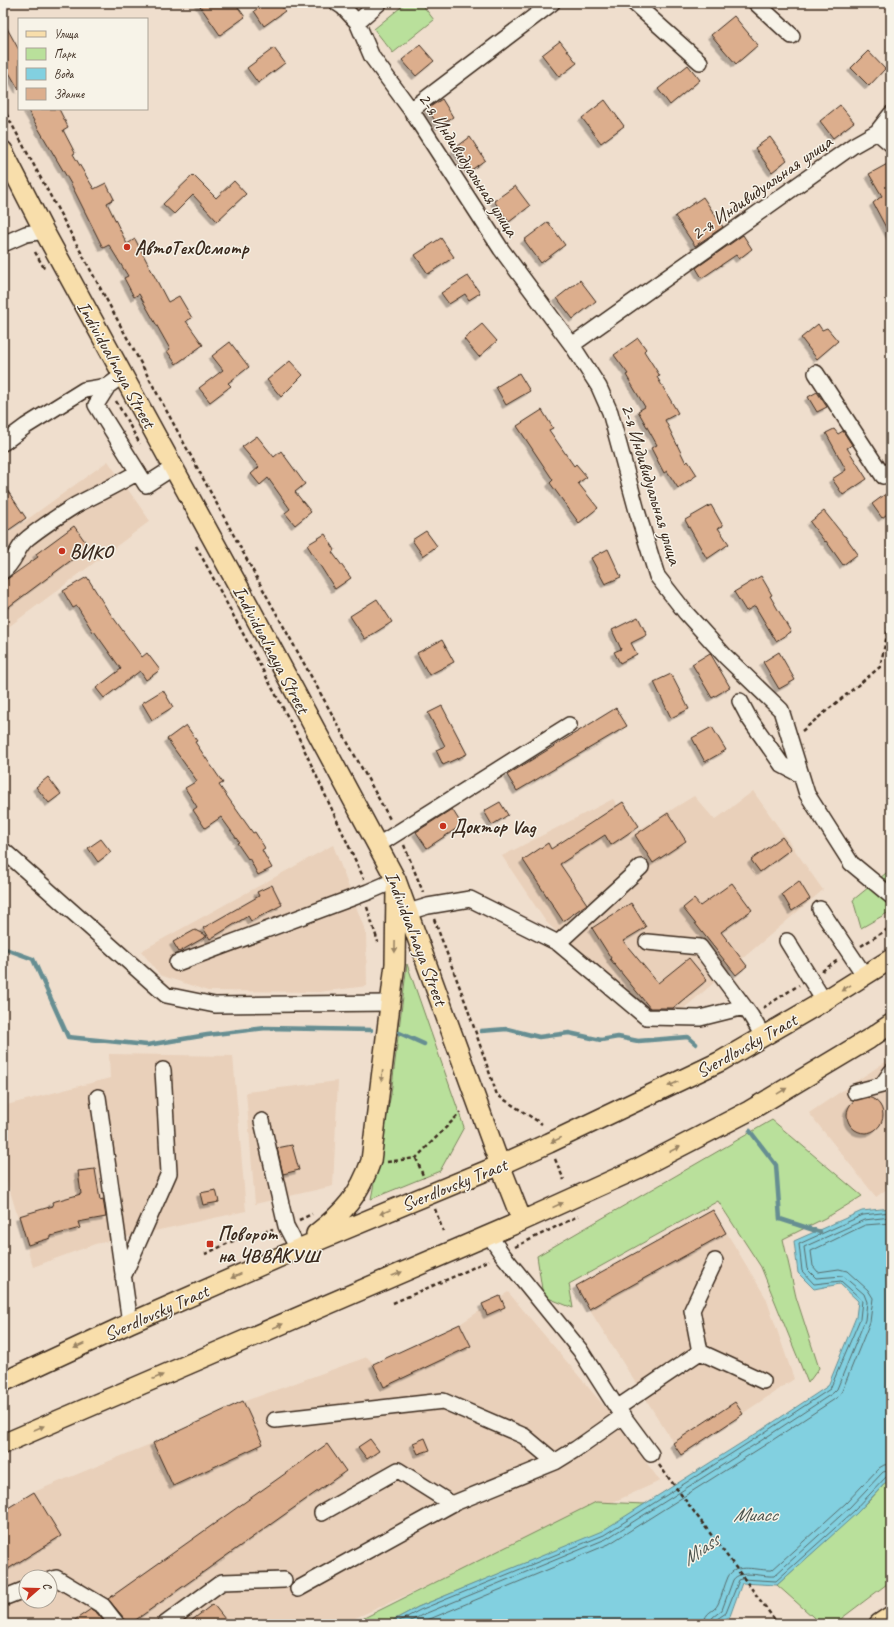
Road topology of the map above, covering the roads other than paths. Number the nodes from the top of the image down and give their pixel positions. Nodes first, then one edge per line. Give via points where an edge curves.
1 (337, 3) edge
2 (379, 3) edge
3 (552, 3) edge
4 (634, 3) edge
5 (756, 3) edge
6 (357, 22) junction
7 (792, 36) dead end
8 (700, 62) dead end
9 (411, 110) junction
10 (891, 114) edge
11 (877, 132) junction
12 (891, 144) edge
13 (3, 151) edge
14 (44, 231) junction
15 (3, 244) edge
16 (572, 345) junction
17 (816, 373) dead end
18 (123, 375) junction
19 (108, 386) junction
20 (3, 443) edge
21 (174, 467) junction
22 (891, 470) edge
23 (138, 472) junction
24 (3, 571) edge
25 (740, 701) dead end
26 (569, 725) dead end
27 (801, 775) junction
28 (378, 845) junction
29 (3, 850) edge
30 (641, 867) dead end
31 (396, 880) junction
32 (891, 896) edge
33 (820, 909) dead end
34 (408, 912) junction
35 (787, 941) dead end
36 (648, 942) dead end
37 (558, 944) junction
38 (891, 959) edge
39 (177, 963) dead end
40 (865, 976) junction
41 (824, 1002) junction
42 (390, 1004) junction
43 (744, 1007) junction
44 (889, 1028) edge
45 (764, 1036) junction
46 (163, 1070) dead end
47 (891, 1072) edge
48 (855, 1092) dead end
49 (98, 1097) dead end
50 (262, 1121) dead end
51 (500, 1165) junction
52 (522, 1221) junction
53 (489, 1235) junction
54 (298, 1249) junction
55 (715, 1261) dead end
56 (123, 1277) junction
57 (130, 1323) junction
58 (700, 1352) junction
59 (763, 1381) dead end
60 (3, 1382) edge
61 (620, 1412) junction
62 (275, 1420) dead end
63 (3, 1444) edge
64 (651, 1454) dead end
65 (555, 1462) junction
66 (452, 1504) junction
67 (322, 1513) dead end
68 (58, 1579) edge
69 (284, 1580) dead end
70 (298, 1589) dead end
71 (18, 1592) edge
72 (3, 1598) edge
73 (891, 1616) edge
74 (117, 1624) edge
75 (166, 1624) edge
76 (879, 1624) edge

1 - 6 street, 2-я Индивидуальная улица
2 - 6 street
3 - 9 street
4 - 8 street
5 - 7 street
6 - 9 street, 2-я Индивидуальная улица via 372,57
9 - 16 street, 2-я Индивидуальная улица via 501,249
10 - 11 street, 2-я Индивидуальная улица
11 - 12 street
11 - 16 street, 2-я Индивидуальная улица via 854,145
13 - 14 main road, Individual'naya Street
14 - 15 street via 26,234
14 - 18 main road, Individual'naya Street
16 - 27 street, 2-я Индивидуальная улица via 599,387 610,412 657,576 725,656 781,710
17 - 22 street via 883,476
18 - 19 street
18 - 21 main road, Individual'naya Street
19 - 20 street via 84,390
19 - 23 street via 96,405
21 - 23 street via 146,485
21 - 28 main road, Individual'naya Street
23 - 24 street via 76,505 26,539 9,567
25 - 27 street via 782,765
26 - 28 street
27 - 32 street, 2-я Индивидуальная улица via 807,794 851,863
28 - 31 main road, Individual'naya Street
29 - 42 street via 166,995 215,1005
30 - 37 street
31 - 34 main road, Individual'naya Street
31 - 39 street
31 -> 42 main road via 394,964
33 - 40 street
34 - 37 street via 470,899
34 - 51 main road, Individual'naya Street
35 - 41 street
36 - 43 street via 700,947
37 - 43 street via 646,1017 700,1018
38 - 40 main road, Sverdlovsky Tract
40 -> 41 main road, Sverdlovsky Tract
41 - 45 main road, Sverdlovsky Tract
42 -> 54 main road via 371,1161 365,1179 354,1199 335,1219
43 - 45 street
52 -> 44 main road via 637,1169 749,1112
45 -> 51 main road, Sverdlovsky Tract via 721,1061
46 - 56 street via 170,1173
47 - 48 street via 882,1085
49 - 56 street
50 - 54 street via 286,1226
51 - 52 main road, Individual'naya Street
51 -> 54 main road, Sverdlovsky Tract
52 - 53 main road
53 - 61 street via 580,1350
63 -> 53 main road
54 -> 57 main road, Sverdlovsky Tract
55 - 58 street via 692,1310
56 - 57 street
57 -> 60 main road, Sverdlovsky Tract
58 - 59 street
58 - 61 street
61 - 64 street
61 - 65 street via 576,1449
62 - 65 street via 443,1401 524,1436
65 - 66 street
66 - 67 street via 398,1470
66 - 70 street
68 - 74 street via 103,1606
69 - 75 street via 222,1582
71 - 72 street
73 - 76 main road

